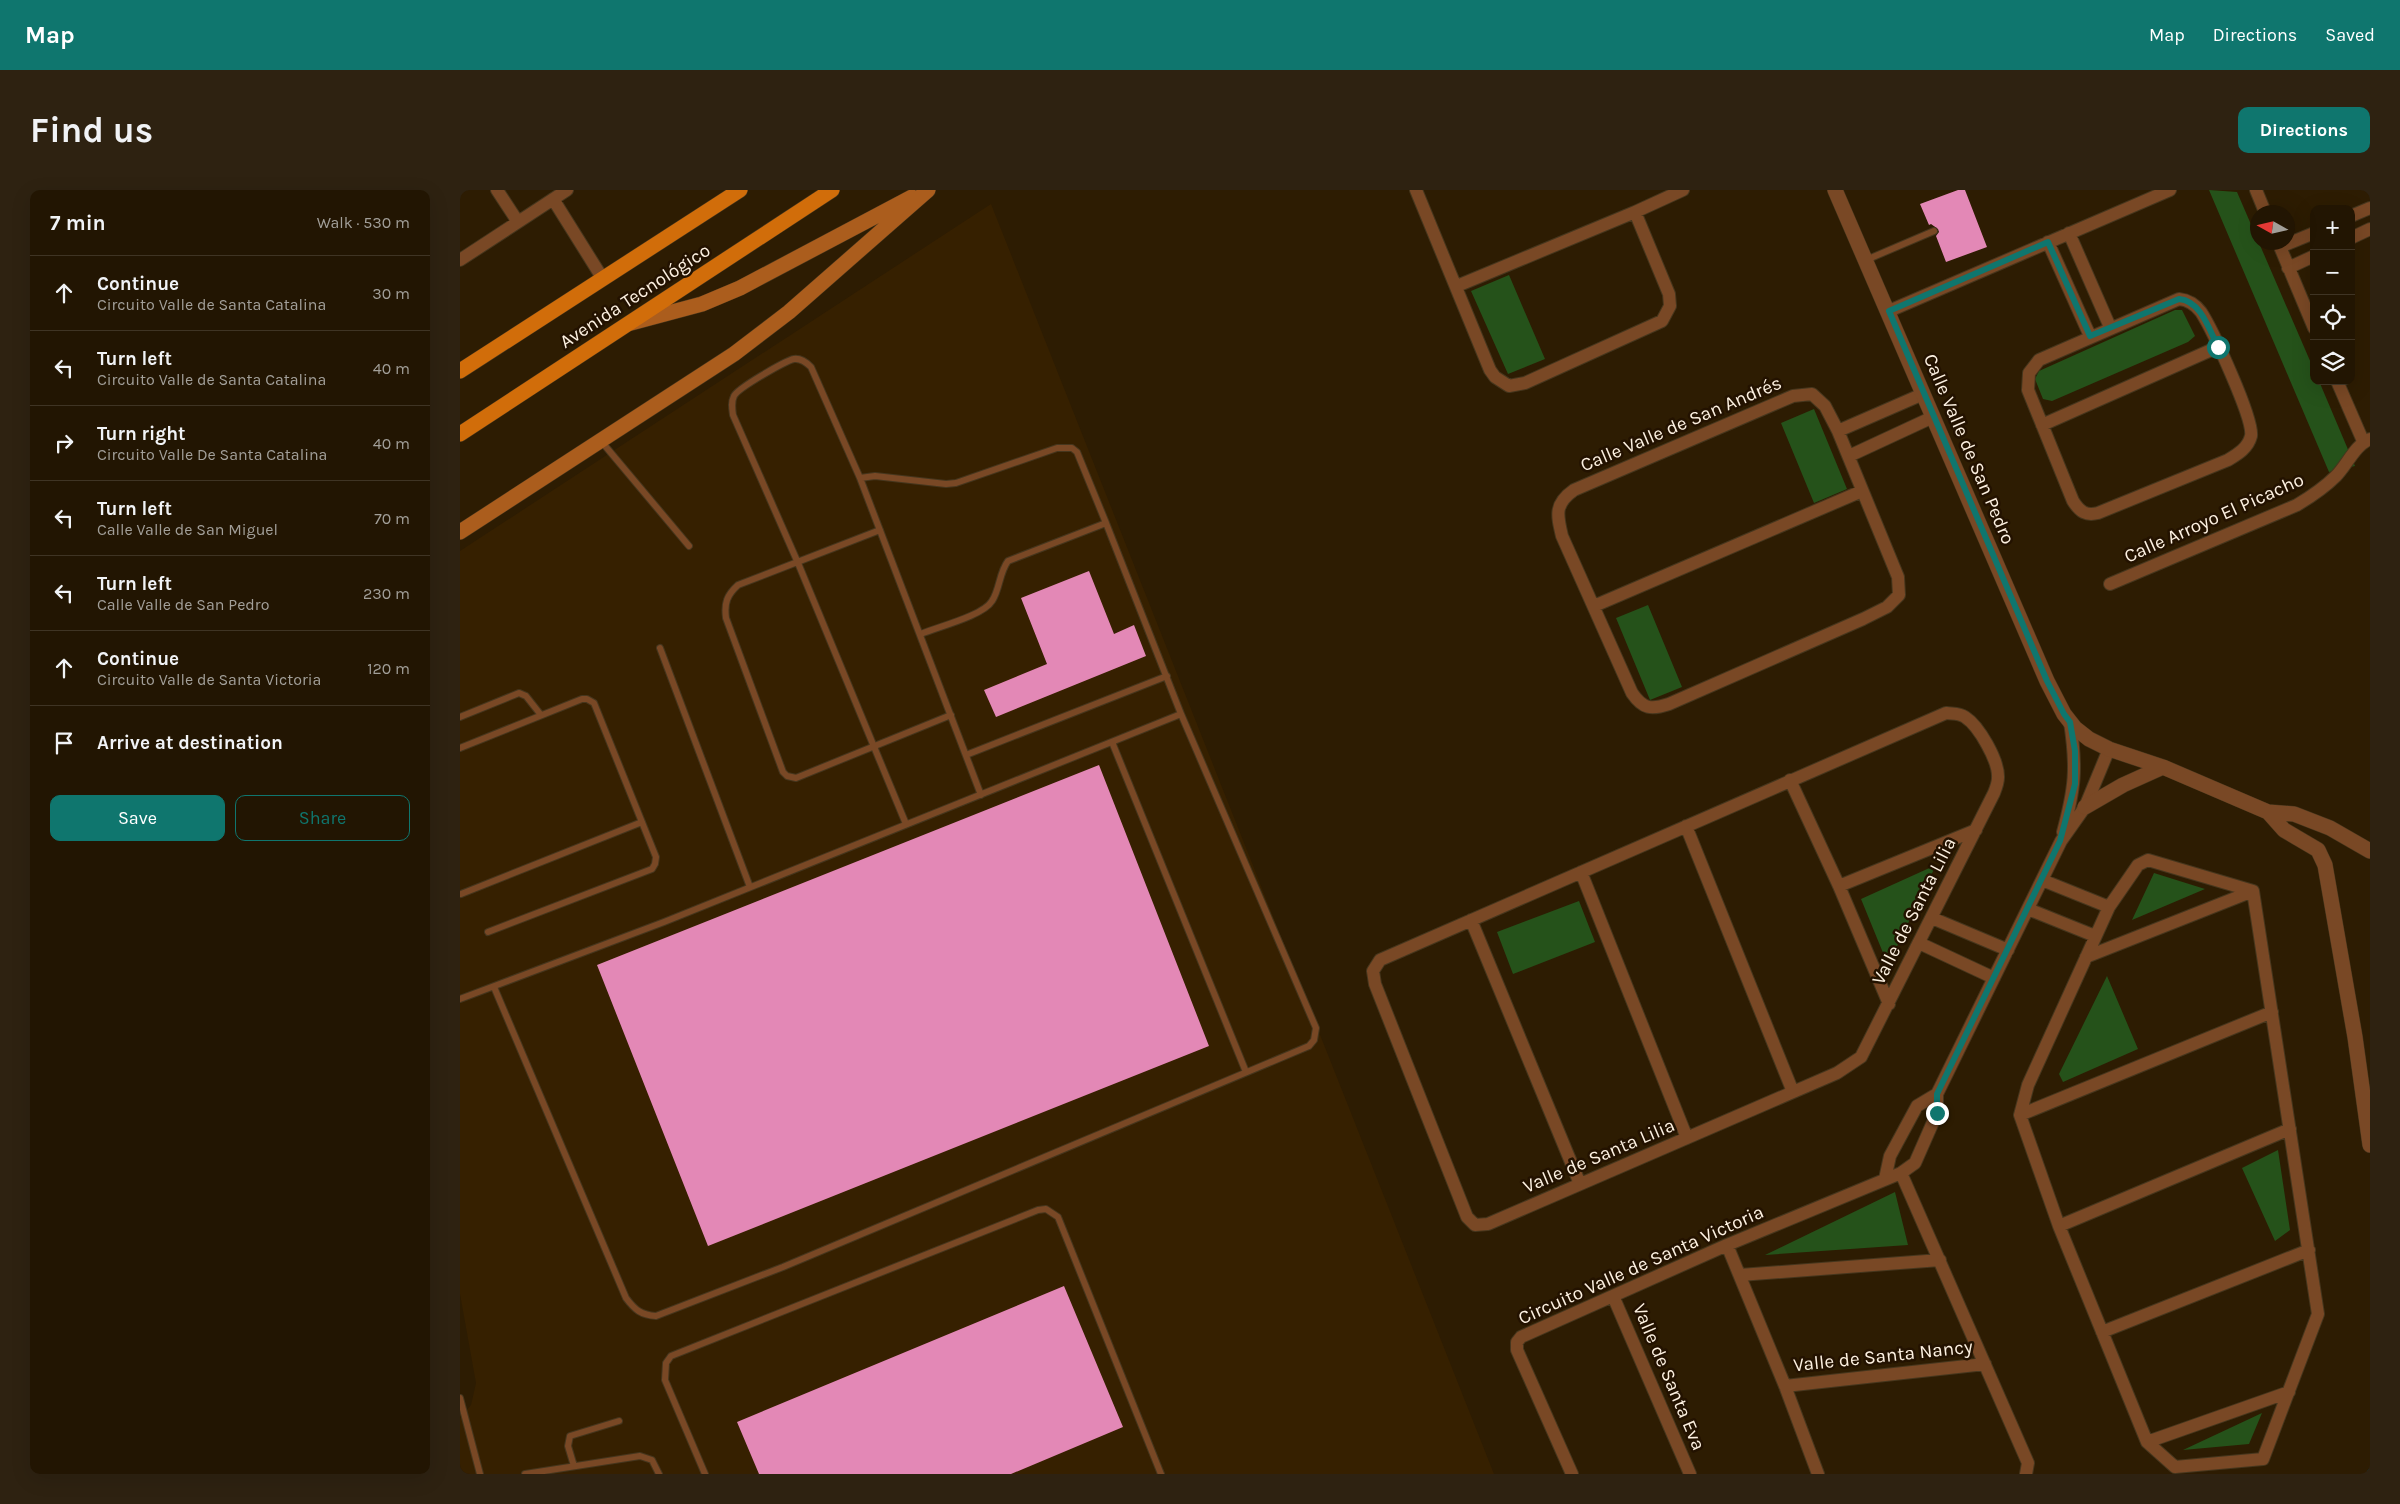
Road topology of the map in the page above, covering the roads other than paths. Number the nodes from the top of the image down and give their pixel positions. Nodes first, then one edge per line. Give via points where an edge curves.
1 (498, 190) edge
2 (567, 190) edge
3 (740, 190) edge
4 (832, 190) edge
5 (927, 190) edge
6 (1416, 190) edge
7 (1683, 190) edge
8 (1835, 190) edge
9 (2170, 190) edge
10 (2256, 190) edge
11 (553, 199) junction
12 (2262, 205) edge
13 (2370, 208) edge
14 (1635, 212) junction
15 (2355, 214) edge
16 (518, 222) junction
17 (2370, 229) edge
18 (1934, 231) dead end
19 (2069, 233) junction
20 (2310, 233) edge
21 (2355, 236) edge
22 (2295, 239) edge
23 (2048, 242) junction
24 (2281, 250) edge
25 (2310, 258) edge
26 (460, 260) edge
27 (1866, 260) junction
28 (2288, 268) junction
29 (603, 279) junction
30 (1457, 286) junction
31 (1889, 311) junction
32 (2310, 319) edge
33 (631, 323) junction
34 (2110, 327) junction
35 (2090, 336) junction
36 (2218, 347) junction
37 (460, 371) edge
38 (2339, 385) edge
39 (1923, 394) junction
40 (1933, 417) junction
41 (2042, 425) junction
42 (1838, 431) junction
43 (460, 434) edge
44 (2367, 440) edge
45 (601, 441) junction
46 (1849, 456) junction
47 (860, 478) junction
48 (1862, 491) junction
49 (1106, 523) junction
50 (880, 530) junction
51 (460, 532) edge
52 (689, 546) dead end
53 (798, 563) junction
54 (2110, 584) dead end
55 (1594, 606) junction
56 (920, 634) junction
57 (660, 648) dead end
58 (1166, 676) junction
59 (1181, 714) junction
60 (541, 715) junction
61 (951, 715) junction
62 (460, 716) edge
63 (2070, 722) junction
64 (1112, 742) junction
65 (874, 745) junction
66 (460, 748) edge
67 (2109, 748) junction
68 (966, 755) junction
69 (2163, 767) junction
70 (1790, 780) junction
71 (981, 794) junction
72 (2085, 806) junction
73 (2268, 812) junction
74 (642, 822) junction
75 (906, 824) junction
76 (1686, 826) junction
77 (1976, 830) junction
78 (2060, 841) junction
79 (2370, 851) edge
80 (1581, 872) junction
81 (2042, 880) junction
82 (1839, 886) junction
83 (750, 887) junction
84 (2253, 891) junction
85 (460, 893) edge
86 (2109, 907) junction
87 (2028, 909) junction
88 (1932, 918) junction
89 (1471, 920) junction
90 (488, 932) dead end
91 (2095, 936) junction
92 (1919, 943) junction
93 (2008, 950) junction
94 (2086, 958) junction
95 (1994, 978) junction
96 (494, 987) junction
97 (460, 999) edge
98 (1889, 1004) junction
99 (2272, 1012) junction
100 (1246, 1072) junction
101 (1793, 1092) junction
102 (1937, 1094) junction
103 (2020, 1116) junction
104 (2290, 1129) junction
105 (1687, 1138) junction
106 (2370, 1145) edge
107 (1901, 1173) junction
108 (1885, 1179) junction
109 (1580, 1184) junction
110 (2060, 1226) junction
111 (1727, 1246) junction
112 (2309, 1250) junction
113 (1940, 1260) junction
114 (1740, 1275) junction
115 (1614, 1296) junction
116 (2102, 1332) junction
117 (1985, 1364) junction
118 (1785, 1386) junction
119 (2289, 1392) junction
120 (460, 1398) edge
121 (619, 1421) dead end
122 (2147, 1442) junction
123 (574, 1466) junction
124 (480, 1474) edge
125 (525, 1474) edge
126 (659, 1474) edge
127 (705, 1474) edge
128 (1161, 1474) edge
129 (1572, 1474) edge
130 (1690, 1474) edge
131 (1818, 1474) edge
132 (2026, 1474) edge

1 - 16 street
2 - 11 street
3 - 29 main road, Avenida Tecnológico
4 - 33 main road, Avenida Tecnológico
5 - 33 main road via 740,288 702,304
5 - 45 main road via 789,312 734,354
6 - 30 street
7 - 14 street
8 - 27 street, Calle Valle de San Pedro
9 - 19 street
10 - 12 street
11 - 16 street
11 - 29 street
13 - 15 street
14 - 30 street
14 - 30 street via 1669,294 1668,314 1662,322 1524,384 1509,386 1490,370
16 - 26 street
17 - 21 street
18 - 27 lane
19 - 23 street
19 - 34 street
20 - 22 street
23 - 31 street
23 - 35 street
24 - 28 street
25 - 28 street
27 - 31 street, Calle Valle de San Pedro
28 - 32 street
29 - 37 main road, Avenida Tecnológico
31 - 39 street, Calle Valle de San Pedro
33 - 43 main road, Avenida Tecnológico
34 - 35 street
34 - 36 street via 2171,301 2188,300 2200,312
35 - 41 street via 2039,360 2028,373 2028,390
36 - 41 street
36 - 41 street via 2251,424 2249,443 2228,460 2088,515 2073,501
38 - 44 street
39 - 40 street, Calle Valle de San Pedro
39 - 42 street
40 - 46 street
40 - 63 street, Calle Valle de San Pedro via 2047,681
42 - 46 street, Calle Valle de San Andrés
42 - 55 street, Calle Valle de San Andrés via 1825,406 1812,394 1793,396 1566,495 1560,503 1562,536
44 - 54 street, Calle Arroyo El Picacho via 2337,475 2312,496
45 - 51 main road
45 - 52 lane
46 - 48 street, Calle Valle de San Andrés
47 - 49 lane via 875,476 956,483 1057,448 1072,448 1077,452
47 - 50 lane
47 - 53 lane via 806,362 792,360 739,389 733,397 733,415
48 - 55 street
48 - 55 street, Calle Valle de San Andrés via 1898,577 1899,595 1896,600 1862,619 1669,704 1651,708 1638,702
49 - 56 lane via 1008,561 1003,567 995,596 985,609
49 - 58 lane
50 - 53 lane
50 - 56 lane
53 - 65 lane
53 - 65 lane via 738,585 728,594 725,607 726,618 784,772 796,778
56 - 61 lane
57 - 83 lane
58 - 59 lane
58 - 68 lane
59 - 64 lane
59 - 100 lane via 1316,1028 1314,1040 1308,1046
60 - 62 lane via 526,696 519,693
60 - 66 lane
60 - 74 lane via 582,699 587,698 594,703
61 - 65 lane
61 - 68 lane
63 - 67 street, Calle Valle de San Pedro via 2089,739
63 - 78 street, Calle Valle de San Pedro via 2075,751 2075,784
64 - 71 lane
64 - 100 lane
65 - 75 lane
67 - 69 street, Calle Valle de San Pedro
67 - 72 street, Circuito Valle de Santa Victoria
68 - 71 lane
69 - 72 street
69 - 73 street, Calle Valle de San Pedro
70 - 76 street, Valle de Santa Lilia
70 - 77 street, Valle de Santa Lilia via 1930,719 1946,713 1958,714 1974,725 1993,753 1997,765 1994,793
70 - 82 street
71 - 75 lane
72 - 78 street, Circuito Valle de Santa Victoria
73 - 79 street via 2294,814 2346,836
73 - 106 street via 2284,830 2318,850 2325,865
74 - 85 lane
74 - 90 lane via 656,857 652,869
75 - 83 lane
76 - 80 street, Valle de Santa Lilia
76 - 101 street
77 - 82 street
77 - 88 street, Valle de Santa Lilia
78 - 81 street, Circuito Valle de Santa Victoria
80 - 89 street, Valle de Santa Lilia
80 - 105 street
81 - 86 street
81 - 87 street, Circuito Valle de Santa Victoria
82 - 98 street
83 - 96 lane
84 - 86 street via 2148,860 2138,865
84 - 94 street
84 - 99 street
86 - 91 street
87 - 91 street
87 - 93 street, Circuito Valle de Santa Victoria
88 - 92 street, Valle de Santa Lilia
88 - 93 street
89 - 109 street
89 - 109 street, Valle de Santa Lilia via 1380,960 1373,971 1375,984 1467,1217 1475,1225 1488,1224
91 - 94 street
92 - 95 street
92 - 98 street, Valle de Santa Lilia
93 - 95 street, Circuito Valle de Santa Victoria
94 - 103 street via 2028,1085
95 - 102 street, Circuito Valle de Santa Victoria
96 - 97 lane
96 - 100 lane via 626,1298 634,1310 644,1315 656,1316 783,1267
98 - 101 street, Valle de Santa Lilia via 1861,1057 1836,1073
99 - 103 street
99 - 104 street
101 - 105 street, Valle de Santa Lilia
102 - 107 street, Circuito Valle de Santa Victoria via 1937,1113 1915,1163
102 - 108 street via 1917,1106 1890,1156
103 - 110 street
104 - 110 street
104 - 112 street
105 - 109 street, Valle de Santa Lilia
107 - 108 street, Circuito Valle de Santa Victoria
107 - 113 street
108 - 111 street, Circuito Valle de Santa Victoria
110 - 116 street
111 - 114 street
111 - 115 street, Circuito Valle de Santa Victoria
112 - 116 street
112 - 119 street via 2318,1314
113 - 114 street
113 - 117 street
114 - 118 street
115 - 129 street, Circuito Valle de Santa Victoria via 1521,1337 1517,1342 1517,1350
115 - 130 street, Valle de Santa Eva
116 - 122 street
117 - 118 street, Valle de Santa Nancy
117 - 132 street via 2028,1463
118 - 131 street
119 - 122 street
119 - 122 street via 2263,1459 2175,1467
120 - 124 lane
121 - 123 lane via 570,1436 568,1446
123 - 125 lane
123 - 126 lane via 640,1456 652,1460
127 - 128 lane via 665,1380 666,1363 671,1356 1046,1209 1058,1217

